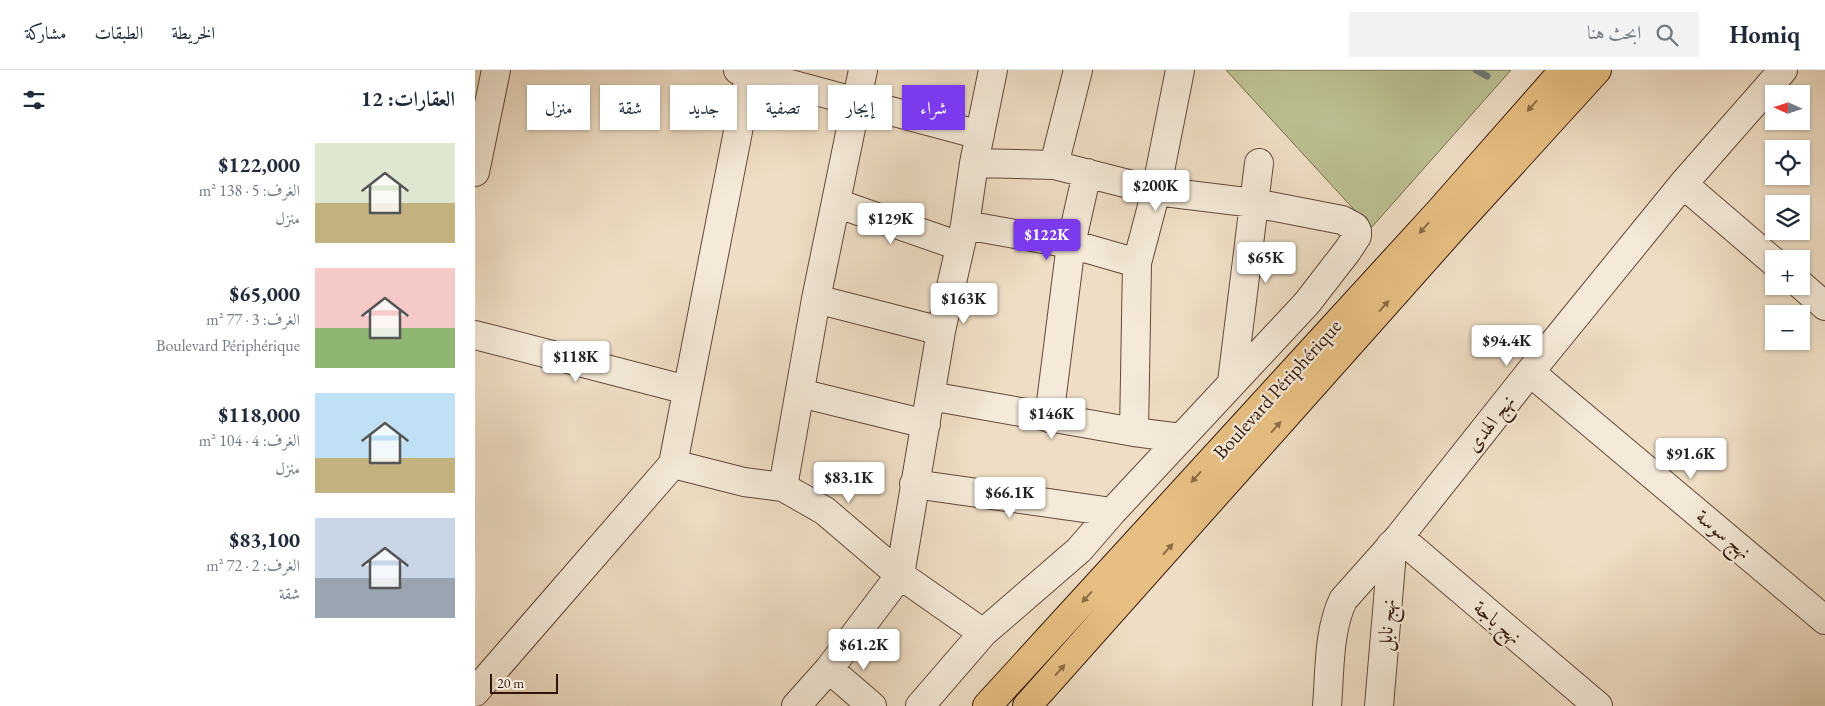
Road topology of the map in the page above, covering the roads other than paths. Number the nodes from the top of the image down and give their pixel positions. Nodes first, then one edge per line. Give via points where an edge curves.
1 (496, 70) edge
2 (863, 70) edge
3 (993, 70) edge
4 (1077, 70) edge
5 (1180, 70) edge
6 (1565, 70) edge
7 (1597, 70) edge
8 (1783, 70) edge
9 (746, 71) edge
10 (860, 85) edge
11 (828, 94) edge
12 (892, 111) edge
13 (851, 130) edge
14 (979, 135) junction
15 (974, 163) junction
16 (1259, 163) dead end
17 (1054, 165) junction
18 (475, 172) edge
19 (1087, 173) junction
20 (1683, 184) junction
21 (1156, 191) junction
22 (836, 203) junction
23 (1254, 203) junction
24 (962, 235) junction
25 (1071, 244) junction
26 (1765, 254) edge
27 (1137, 263) junction
28 (1810, 293) edge
29 (816, 299) junction
30 (1825, 306) edge
31 (941, 331) junction
32 (475, 335) edge
33 (1530, 372) junction
34 (1232, 382) junction
35 (687, 390) junction
36 (800, 393) junction
37 (930, 396) junction
38 (1049, 418) junction
39 (926, 424) junction
40 (1134, 432) junction
41 (1181, 438) junction
42 (673, 464) junction
43 (914, 484) junction
44 (783, 487) junction
45 (1112, 512) junction
46 (1395, 541) junction
47 (900, 575) junction
48 (1825, 620) edge
49 (983, 633) junction
50 (829, 669) junction
51 (475, 692) edge
52 (796, 706) edge
53 (872, 706) edge
54 (920, 706) edge
55 (987, 706) edge
56 (1027, 706) edge
57 (1327, 706) edge
58 (1379, 706) edge
59 (1598, 706) edge

1 - 18 street
2 - 10 street
3 - 14 street
4 - 17 street
5 - 21 street
6 -> 55 highway, Boulevard Périphérique
56 -> 7 highway, Boulevard Périphérique
8 - 20 street, نهج الهدى
9 - 11 street
9 - 35 street
12 - 14 street
13 - 22 street
14 - 15 street
15 - 17 street
15 - 24 street
16 - 23 street
17 - 19 street
19 - 21 street
19 - 25 street
20 - 26 street
20 - 33 street, نهج الهدى
21 - 23 street
21 - 27 street
22 - 24 street
22 - 29 street
23 - 34 street
23 - 34 street via 1342,220 1355,227 1357,236 1307,303
24 - 25 street
24 - 31 street
25 - 27 street
25 - 38 street
27 - 40 street
28 - 30 street
29 - 31 street
29 - 36 street
31 - 37 street
32 - 35 street
33 - 46 street, نهج الهدى
33 - 48 street, نهج سوسة
34 - 41 street
35 - 42 street
36 - 39 street
36 - 44 street
37 - 38 street
37 - 39 street
38 - 40 street
39 - 43 street
40 - 41 street
41 - 45 street
42 - 44 street via 735,480
42 - 51 street
43 - 45 street
43 - 47 street
44 - 47 street via 825,511
45 - 49 street via 1079,550
46 - 57 street, نهج الهدى via 1343,600 1338,610
46 - 58 street, نهج نابل
46 - 59 street, نهج باجة
47 - 49 street
47 - 50 street
49 - 54 street
50 - 52 street
50 - 53 street

